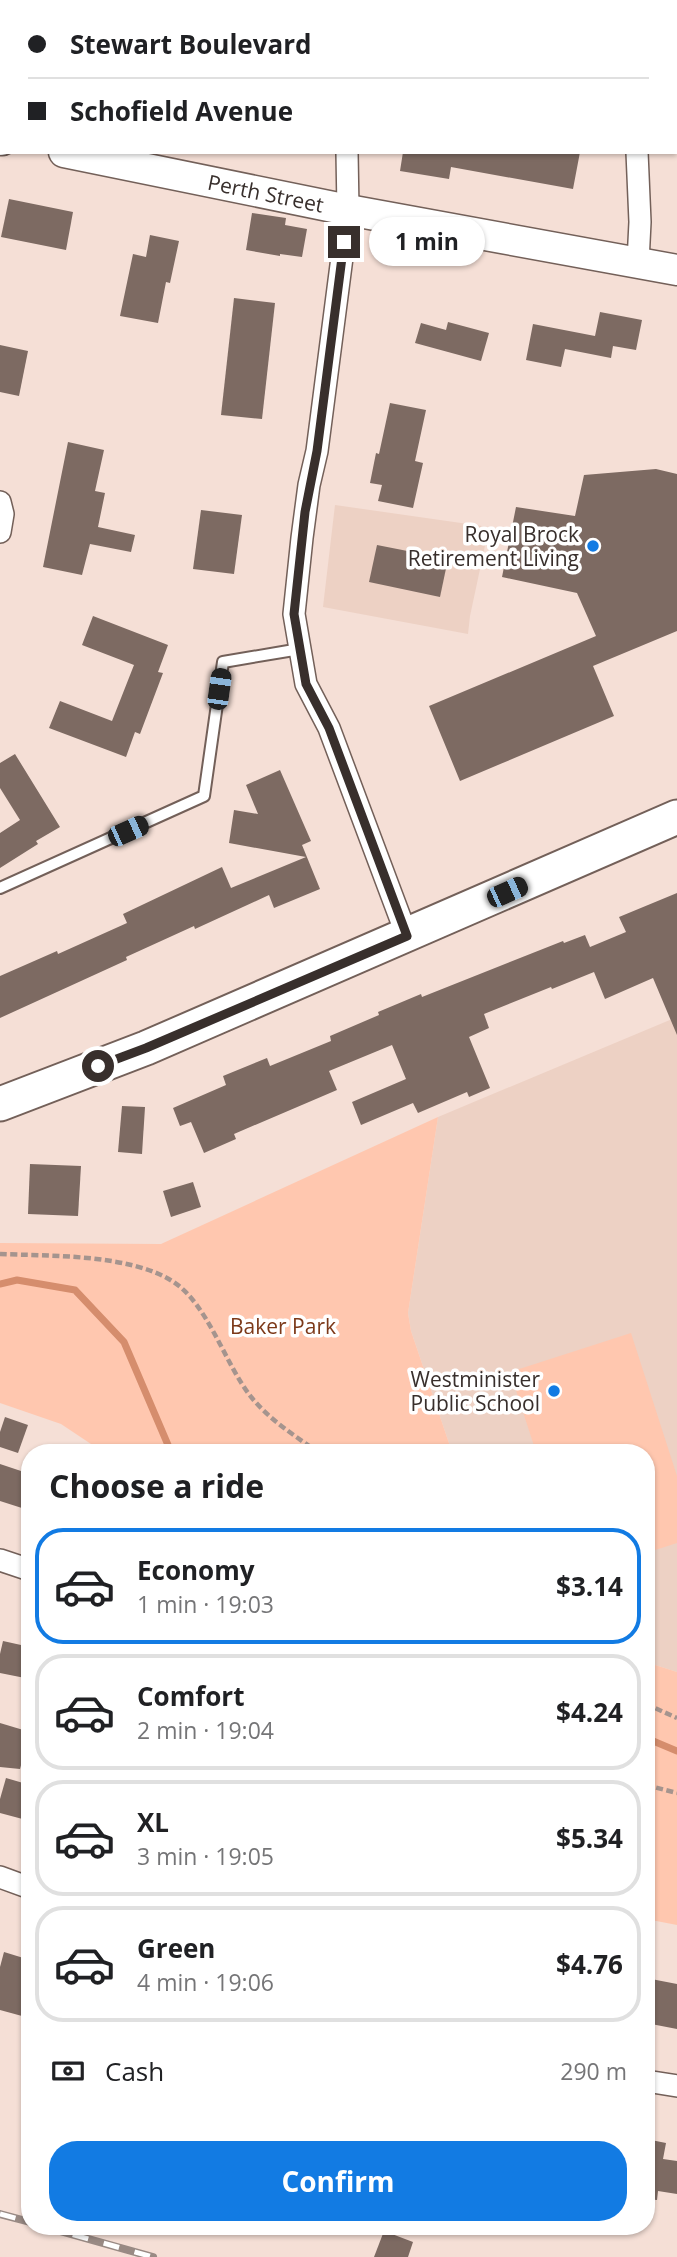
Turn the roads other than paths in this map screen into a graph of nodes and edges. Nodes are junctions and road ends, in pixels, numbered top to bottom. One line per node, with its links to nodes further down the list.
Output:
1 (82, 154): 4 (street, Perth Street)
2 (347, 154): 5 (street)
3 (637, 154): 6 (street)
4 (108, 157): 5 (street, Perth Street)
5 (348, 210): 6 (street, Perth Street); 10 (street)
6 (638, 262): 7 (street, Perth Street)
7 (677, 270)
8 (0, 502): 9 (street)
9 (0, 532)
10 (300, 649): 12 (lane); 13 (street)
11 (677, 817): 13 (main road)
12 (0, 888)
13 (407, 936): 14 (main road)
14 (0, 1104)
15 (0, 1560): 16 (street)
16 (21, 1567)
17 (0, 1877): 18 (street)
18 (21, 1885)
19 (655, 2082): 20 (street)
20 (677, 2086)

